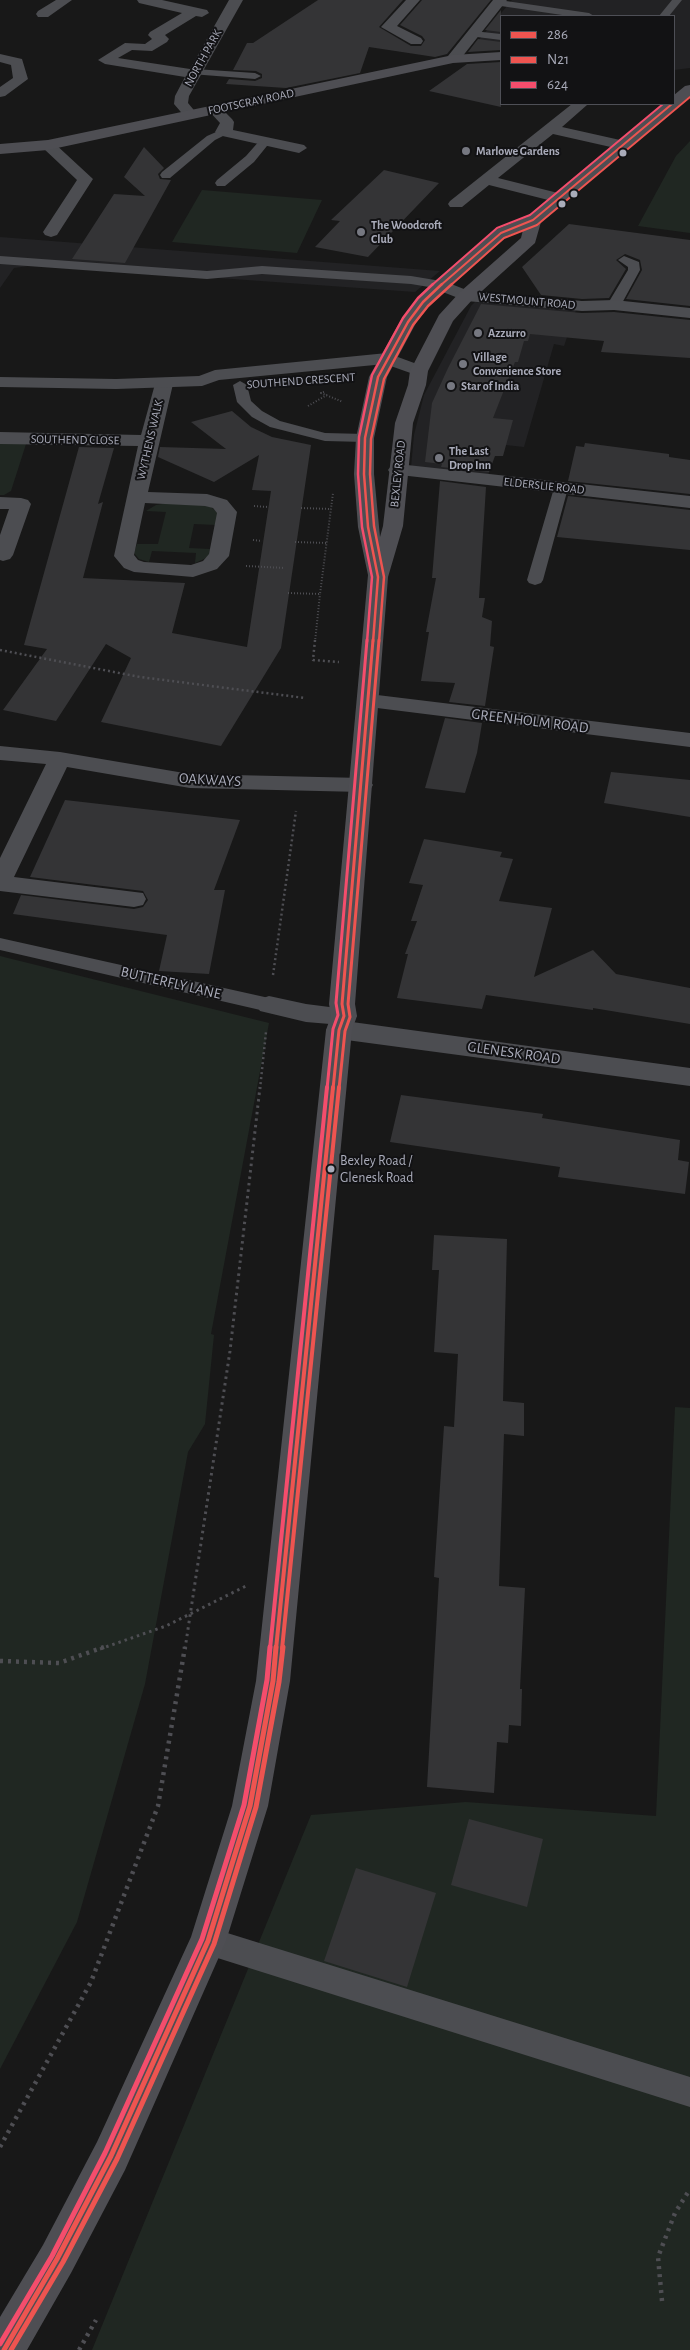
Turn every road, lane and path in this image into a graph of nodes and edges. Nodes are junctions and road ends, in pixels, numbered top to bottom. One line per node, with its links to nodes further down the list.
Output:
1 (65, 0): 9 (street)
2 (144, 0): 8 (street)
3 (236, 0): 14 (street, NORTH PARK)
4 (413, 0): 17 (street)
5 (677, 0): 13 (lane)
6 (499, 1): 7 (lane); 15 (street)
7 (521, 6): 10 (lane); 11 (lane)
8 (193, 12): 14 (street); 21 (street)
9 (43, 14)
10 (562, 14): 12 (lane)
11 (513, 15)
12 (576, 15)
13 (665, 15)
14 (226, 18): 22 (street, NORTH PARK)
15 (473, 34): 16 (lane); 20 (street)
16 (499, 35)
17 (416, 41)
18 (500, 56): 20 (main road, FOOTSCRAY ROAD)
19 (0, 58): 26 (street)
20 (453, 59): 30 (main road, FOOTSCRAY ROAD)
21 (151, 69): 22 (street); 24 (street)
22 (194, 73): 23 (lane); 31 (street, NORTH PARK)
23 (255, 76)
24 (135, 78)
25 (687, 82): 27 (main road, BEXLEY ROAD)
26 (0, 93)
27 (675, 94)
28 (580, 105): 32 (street)
29 (664, 105): 36 (main road, BEXLEY ROAD)
30 (215, 110): 31 (main road, FOOTSCRAY ROAD); 33 (street)
31 (191, 115): 35 (main road, FOOTSCRAY ROAD)
32 (550, 129): 36 (street); 40 (street)
33 (223, 132): 34 (street); 39 (lane)
34 (265, 141): 37 (street); 41 (lane)
35 (48, 145): 38 (main road, FOOTSCRAY ROAD); 45 (street)
36 (624, 146): 42 (main road, BEXLEY ROAD)
37 (299, 148)
38 (0, 149)
39 (166, 175)
40 (486, 180): 42 (street); 43 (street)
41 (221, 183)
42 (560, 198): 44 (main road, BEXLEY ROAD)
43 (456, 204)
44 (533, 220): 48 (main road, BEXLEY ROAD); 49 (main road, BEXLEY ROAD)
45 (51, 232)
46 (0, 260): 49 (lane)
47 (624, 260): 51 (lane)
48 (482, 281): 49 (street); 50 (main road, BEXLEY ROAD); 51 (street, WESTMOUNT ROAD)
49 (441, 285): 50 (street, WESTMOUNT ROAD); 53 (main road, BEXLEY ROAD)
50 (466, 296): 51 (street, WESTMOUNT ROAD); 54 (main road, BEXLEY ROAD)
51 (614, 305): 52 (street, WESTMOUNT ROAD)
52 (690, 313)
53 (387, 358): 54 (street, SOUTHEND CRESCENT); 55 (main road, BEXLEY ROAD); 56 (street, SOUTHEND CRESCENT)
54 (419, 371): 55 (street, SOUTHEND CRESCENT); 65 (main road, BEXLEY ROAD)
55 (378, 377): 59 (street, SOUTHEND CRESCENT); 63 (main road, BEXLEY ROAD)
56 (202, 381): 58 (street, SOUTHEND CRESCENT); 59 (street, SOUTHEND CRESCENT)
57 (0, 382): 58 (street, SOUTHEND CRESCENT)
58 (164, 384): 64 (street, WYTHENS WALK)
59 (240, 385): 61 (lane)
60 (328, 388): 61 (path)
61 (340, 437): 63 (lane); 71 (path)
62 (0, 438): 64 (street, SOUTHEND CLOSE)
63 (365, 438): 75 (main road, BEXLEY ROAD)
64 (149, 441): 67 (street, WYTHENS WALK)
65 (398, 470): 66 (street, ELDERSLIE ROAD); 75 (main road, BEXLEY ROAD)
66 (561, 488): 68 (street, ELDERSLIE ROAD); 76 (lane)
67 (137, 497): 67 (street, WYTHENS WALK)
68 (690, 502)
69 (0, 503): 74 (street)
70 (301, 508): 71 (path)
71 (331, 509): 73 (path)
72 (295, 542): 73 (path)
73 (327, 543): 78 (path)
74 (3, 555)
75 (378, 577): 82 (main road, BEXLEY ROAD)
76 (535, 580)
77 (288, 593): 78 (path)
78 (320, 594): 80 (path)
79 (0, 650): 81 (path)
80 (342, 662)
81 (305, 698)
82 (369, 701): 83 (street, GREENHOLM ROAD); 87 (main road, BEXLEY ROAD)
83 (690, 740)
84 (0, 753): 85 (street, OAKWAYS)
85 (60, 759): 86 (street, OAKWAYS); 88 (street)
86 (300, 784): 87 (street, OAKWAYS); 91 (path)
87 (362, 785): 92 (main road, BEXLEY ROAD)
88 (0, 882): 89 (street)
89 (134, 899)
90 (0, 944): 91 (lane, BUTTERFLY LANE)
91 (270, 994): 92 (street, BUTTERFLY LANE); 95 (path)
92 (341, 1023): 93 (street, GLENESK ROAD); 94 (main road, BEXLEY ROAD)
93 (690, 1077)
94 (284, 1567): 95 (path); 97 (main road, BEXLEY ROAD)
95 (191, 1614): 96 (path); 99 (path)
96 (0, 1661)
97 (208, 1941): 98 (lane); 103 (main road, BEXLEY ROAD)
98 (690, 2092)
99 (0, 2147)
100 (690, 2190): 101 (path)
101 (662, 2300)
102 (96, 2320): 104 (path)
103 (4, 2350)
104 (79, 2350)

